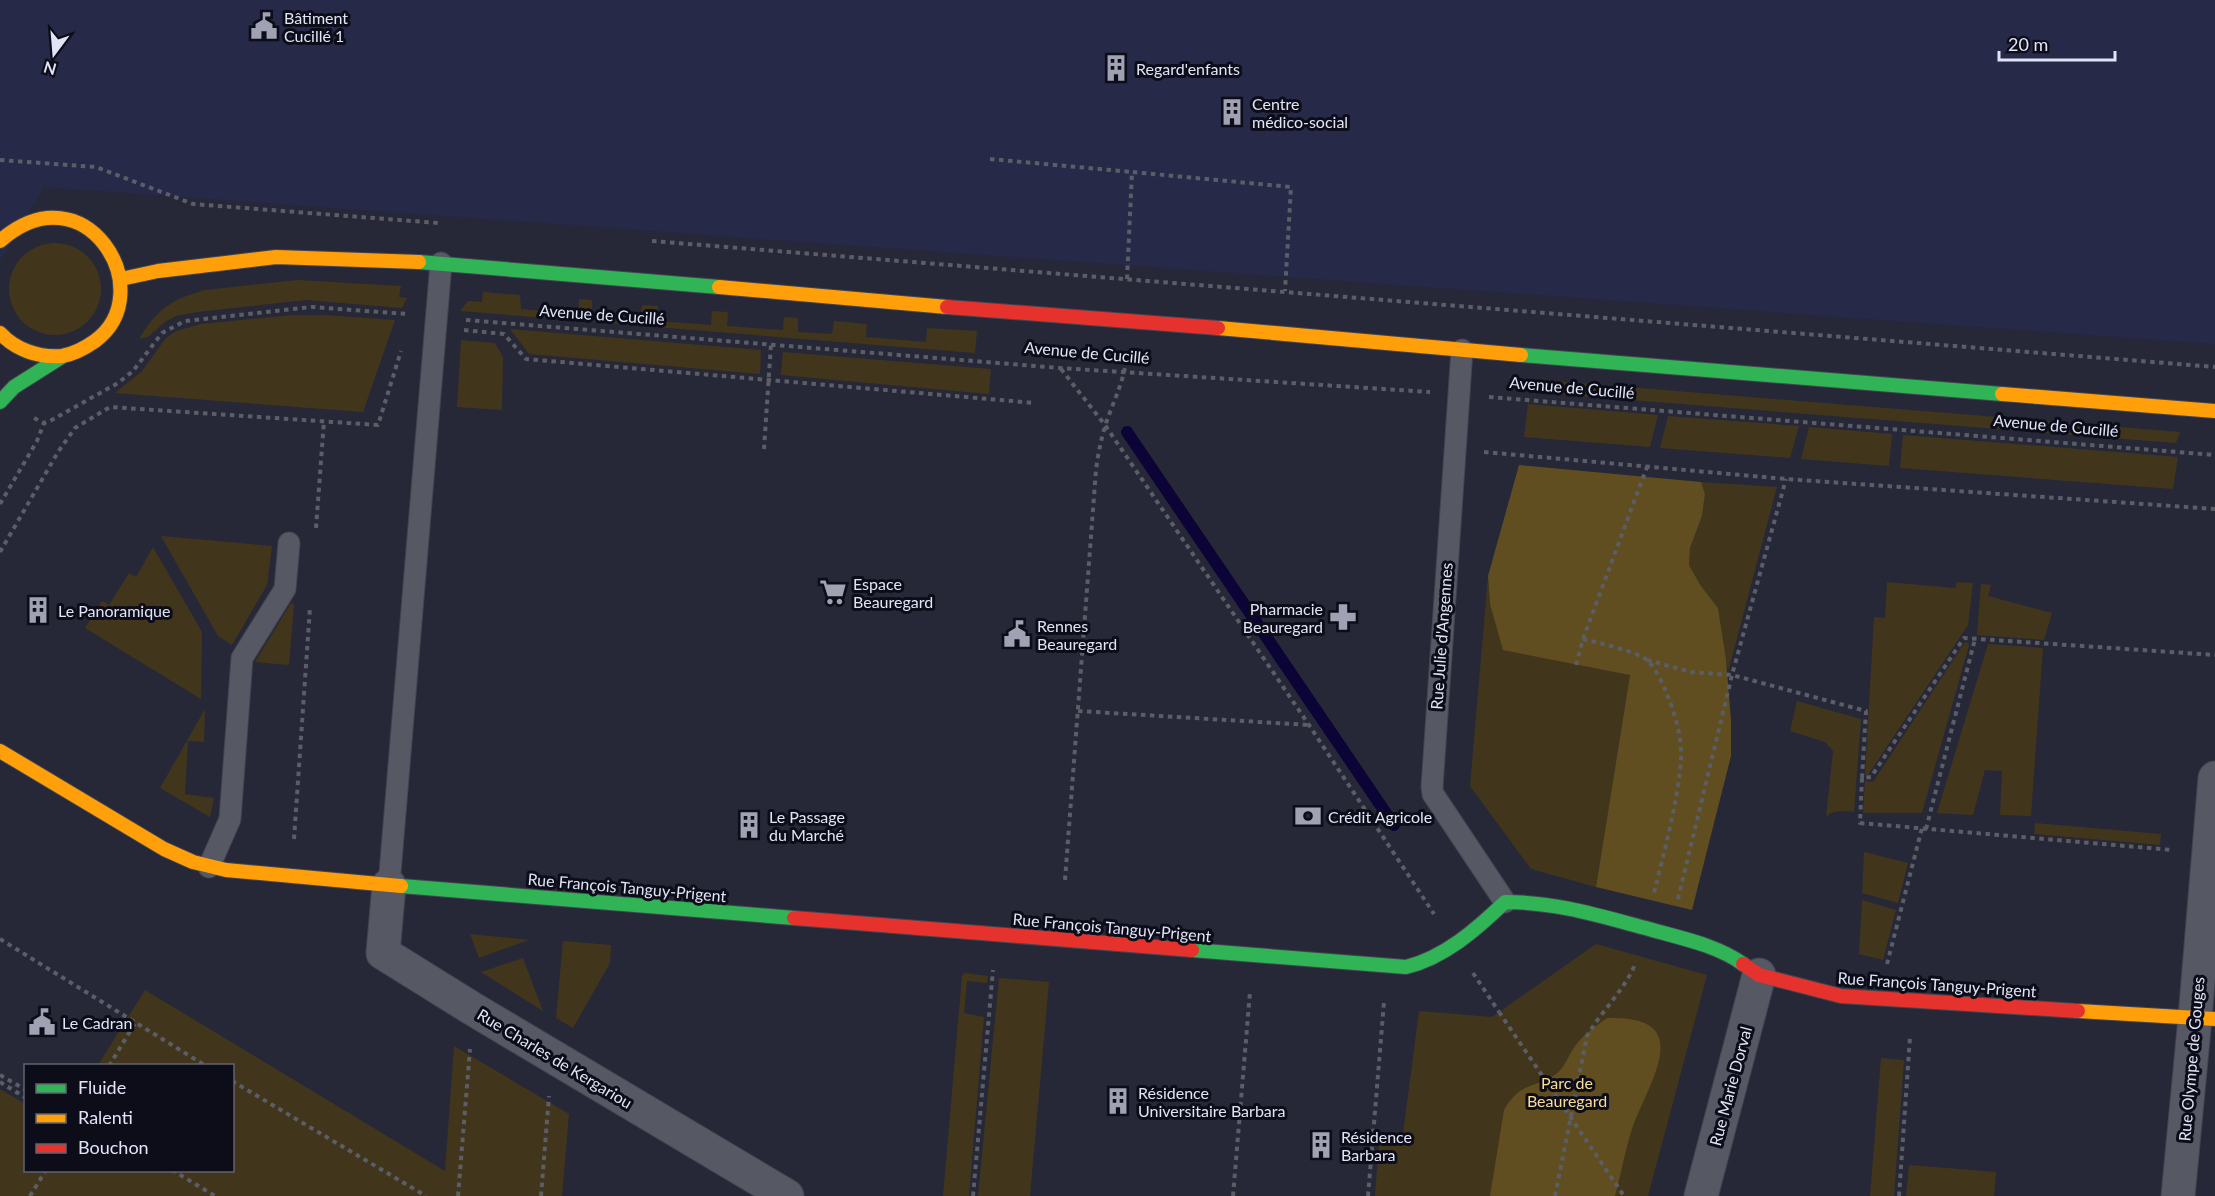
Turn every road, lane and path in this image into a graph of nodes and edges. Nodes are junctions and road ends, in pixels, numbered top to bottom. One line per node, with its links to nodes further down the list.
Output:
1 (990, 159): 3 (path)
2 (0, 160): 4 (path)
3 (1132, 172): 10 (path); 11 (path)
4 (442, 224)
5 (7, 228): 6 (street); 9 (street)
6 (0, 241)
7 (644, 241): 10 (path)
8 (441, 263): 9 (street, Avenue de Cucillé); 12 (street, Avenue de Cucillé); 13 (lane)
9 (121, 279): 17 (street)
10 (1127, 279): 11 (path); 12 (path)
11 (1285, 291): 18 (path)
12 (1131, 320): 16 (street, Avenue de Cucillé)
13 (436, 322): 15 (path, Avenue de Cucillé); 21 (path); 26 (path); 27 (path, Avenue de Cucillé); 56 (lane)
14 (0, 333): 17 (street)
15 (771, 344): 19 (path, Avenue de Cucillé); 21 (path)
16 (1462, 350): 22 (lane, Rue Julie d'Angennes); 25 (street, Avenue de Cucillé)
17 (63, 356): 23 (street)
18 (2215, 367)
19 (1060, 368): 20 (path, Avenue de Cucillé); 28 (path)
20 (1125, 373): 22 (path, Avenue de Cucillé); 28 (path)
21 (768, 381): 24 (path); 29 (path)
22 (1459, 394): 30 (lane, Rue Julie d'Angennes); 31 (path, Avenue de Cucillé)
23 (1, 400): 27 (path)
24 (1035, 403)
25 (2215, 411)
26 (324, 421): 36 (path); 38 (path)
27 (44, 423): 34 (path)
28 (1105, 425): 46 (path); 47 (path)
29 (764, 449)
30 (1455, 449): 32 (path); 57 (lane, Rue Julie d'Angennes)
31 (2215, 454)
32 (1647, 467): 33 (path); 40 (path)
33 (1786, 479): 35 (path); 45 (path)
34 (0, 504)
35 (2215, 509)
36 (316, 529)
37 (289, 543): 53 (lane)
38 (0, 552)
39 (311, 600): 54 (path)
40 (1583, 639): 43 (path); 44 (path)
41 (1975, 639): 42 (path); 49 (path); 51 (path)
42 (2215, 655)
43 (1647, 660): 45 (path); 58 (path)
44 (1576, 664)
45 (1732, 675): 49 (path); 60 (path)
46 (1078, 711): 47 (path); 55 (path)
47 (1310, 725): 62 (path)
48 (0, 751): 53 (street, Rue François Tanguy-Prigent)
49 (1862, 778): 51 (path)
50 (2215, 778): 52 (street, Rue Olympe de Gouges)
51 (1924, 829): 52 (path); 65 (path)
52 (2209, 853): 69 (street, Rue Olympe de Gouges)
53 (209, 867): 54 (street, Rue François Tanguy-Prigent)
54 (292, 876): 56 (street, Rue François Tanguy-Prigent)
55 (1065, 880)
56 (389, 885): 59 (street, Rue François Tanguy-Prigent); 68 (street, Rue Charles de Kergariou)
57 (1505, 902): 58 (street, Rue François Tanguy-Prigent); 62 (street, Rue François Tanguy-Prigent)
58 (1645, 929): 60 (street, Rue François Tanguy-Prigent); 90 (path)
59 (996, 934): 63 (street, Rue François Tanguy-Prigent); 87 (path)
60 (1670, 935): 66 (street, Rue François Tanguy-Prigent)
61 (0, 939): 70 (path)
62 (1453, 943): 64 (street, Rue François Tanguy-Prigent); 91 (path, bridge)
63 (1253, 955): 64 (street, Rue François Tanguy-Prigent); 88 (path)
64 (1387, 965): 89 (path)
65 (1886, 968)
66 (1759, 975): 67 (street, Rue François Tanguy-Prigent); 92 (street, Rue Marie Dorval)
67 (1911, 1001): 69 (street, Rue François Tanguy-Prigent); 93 (path)
68 (473, 1009): 71 (street, Rue Charles de Kergariou); 84 (path)
69 (2205, 1018): 94 (street, Rue Olympe de Gouges)
70 (135, 1023): 72 (path); 73 (path)
71 (553, 1057): 85 (path); 86 (street, Rue Charles de Kergariou)
72 (110, 1064)
73 (204, 1064)
74 (0, 1075): 77 (path)
75 (0, 1082): 78 (path)
76 (234, 1082): 83 (path)
77 (24, 1089)
78 (24, 1097)
79 (45, 1172): 81 (path)
80 (175, 1172): 82 (path)
81 (30, 1196)
82 (214, 1196)
83 (426, 1196)
84 (458, 1196)
85 (541, 1196)
86 (787, 1196)
87 (973, 1196)
88 (1233, 1196)
89 (1368, 1196)
90 (1555, 1196)
91 (1624, 1196)
92 (1701, 1196)
93 (1899, 1196)
94 (2178, 1196)

